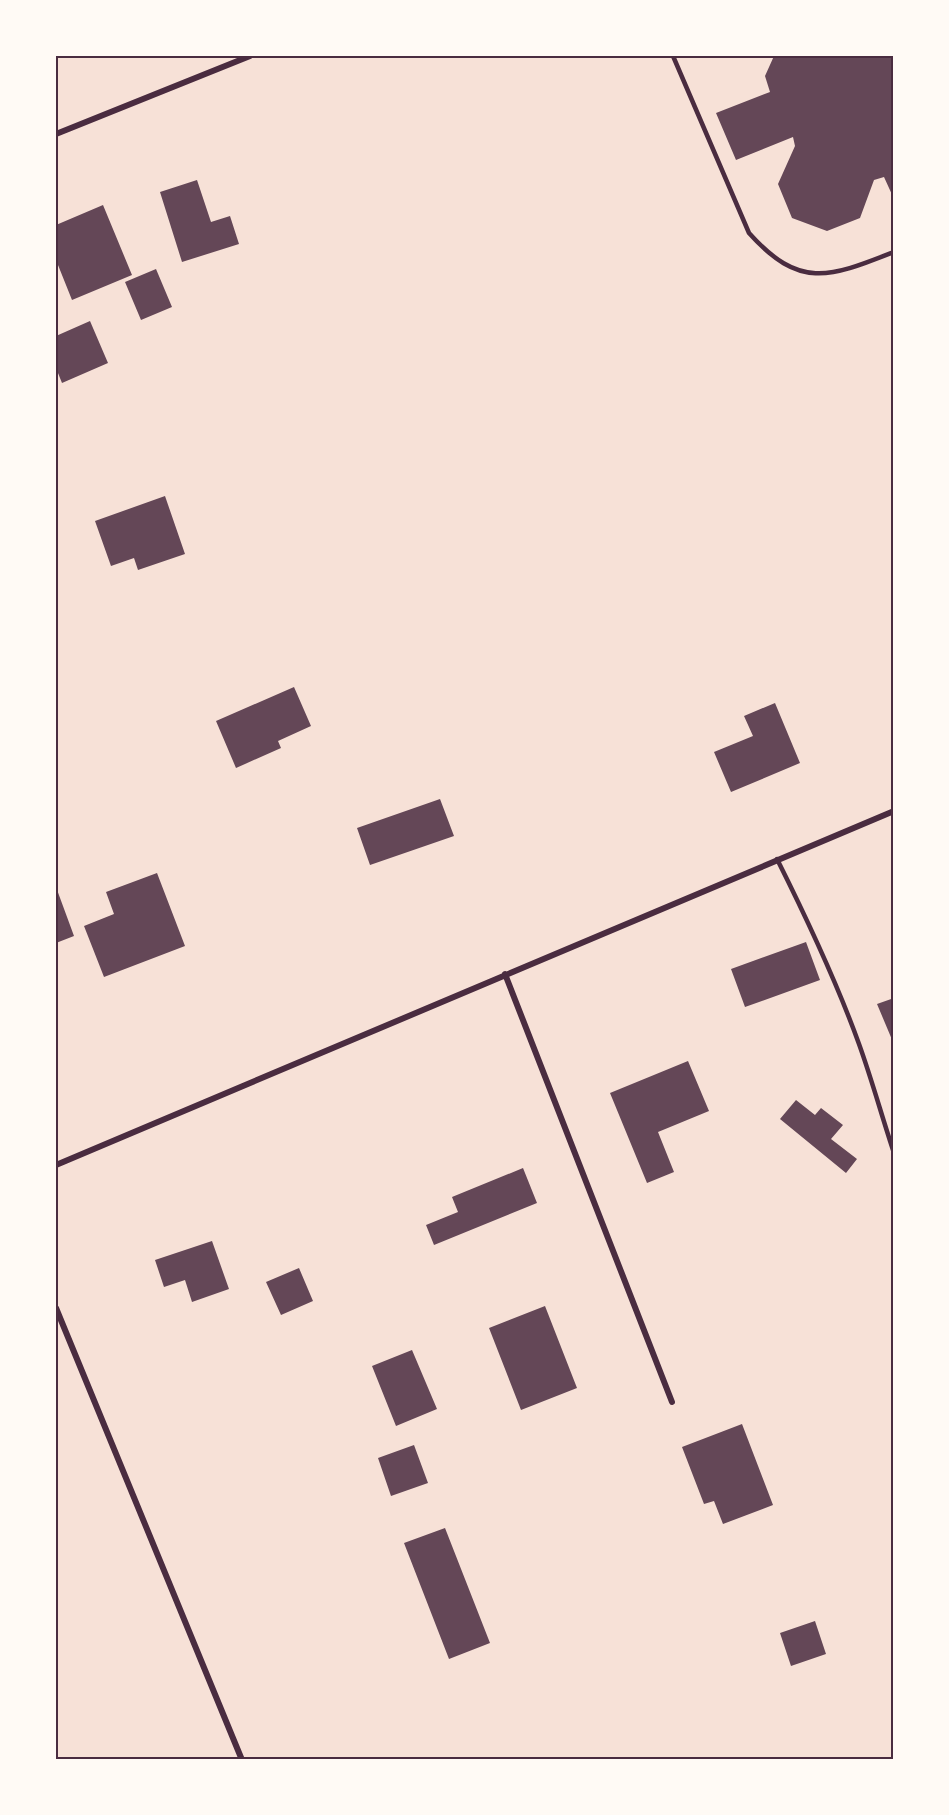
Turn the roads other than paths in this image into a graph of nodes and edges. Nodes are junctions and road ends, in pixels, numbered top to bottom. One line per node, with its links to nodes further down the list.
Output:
1 (250, 56): 3 (street)
2 (673, 56): 4 (lane)
3 (56, 134)
4 (894, 252)
5 (894, 810): 6 (street)
6 (777, 859): 7 (street); 8 (lane)
7 (505, 974): 9 (street); 11 (street)
8 (894, 1153)
9 (56, 1165)
10 (56, 1308): 12 (street)
11 (672, 1402)
12 (242, 1760)

